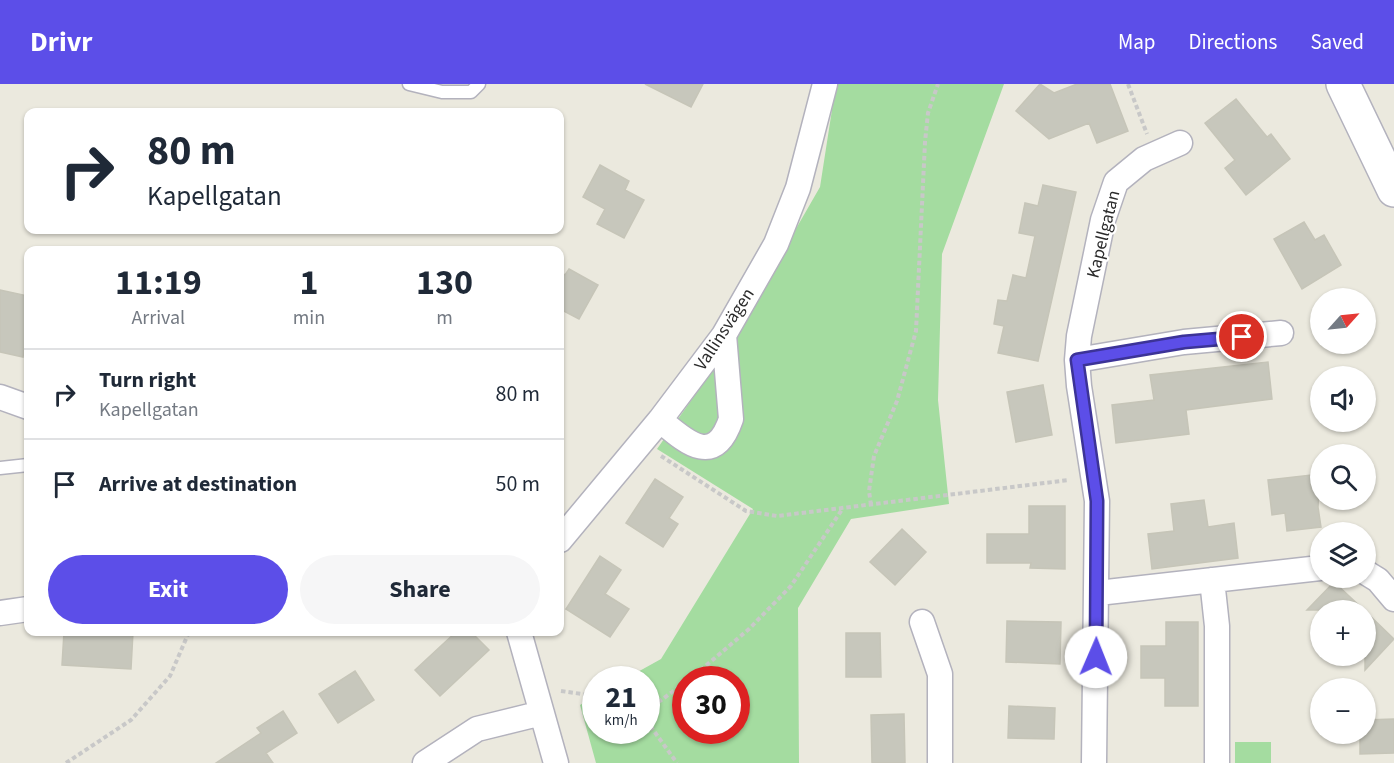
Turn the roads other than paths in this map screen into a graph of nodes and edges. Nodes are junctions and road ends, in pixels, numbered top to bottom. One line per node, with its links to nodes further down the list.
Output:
1 (409, 84): 2 (lane)
2 (479, 84)
3 (825, 84): 10 (street, Vallinsvägen)
4 (1343, 84): 8 (street)
5 (1358, 84): 7 (street)
6 (1180, 143): 11 (street, Kapellgatan)
7 (1394, 161)
8 (1394, 190)
9 (1281, 333): 11 (street)
10 (724, 335): 14 (street, Vallinsvägen); 14 (street)
11 (1077, 360): 21 (street, Kapellgatan)
12 (0, 397): 13 (street)
13 (24, 406)
14 (660, 420): 17 (street, Vallinsvägen)
15 (24, 465): 16 (lane)
16 (0, 468)
17 (564, 535)
18 (1310, 569): 20 (street)
19 (1376, 579): 22 (street)
20 (1212, 580): 21 (street); 32 (street)
21 (1098, 593): 31 (street, Kapellgatan)
22 (1394, 598)
23 (24, 610): 24 (street)
24 (0, 613)
25 (922, 622): 30 (street)
26 (520, 636): 27 (street)
27 (542, 713): 28 (street); 29 (street)
28 (425, 763)
29 (556, 763)
30 (940, 763)
31 (1094, 763)
32 (1217, 763)

